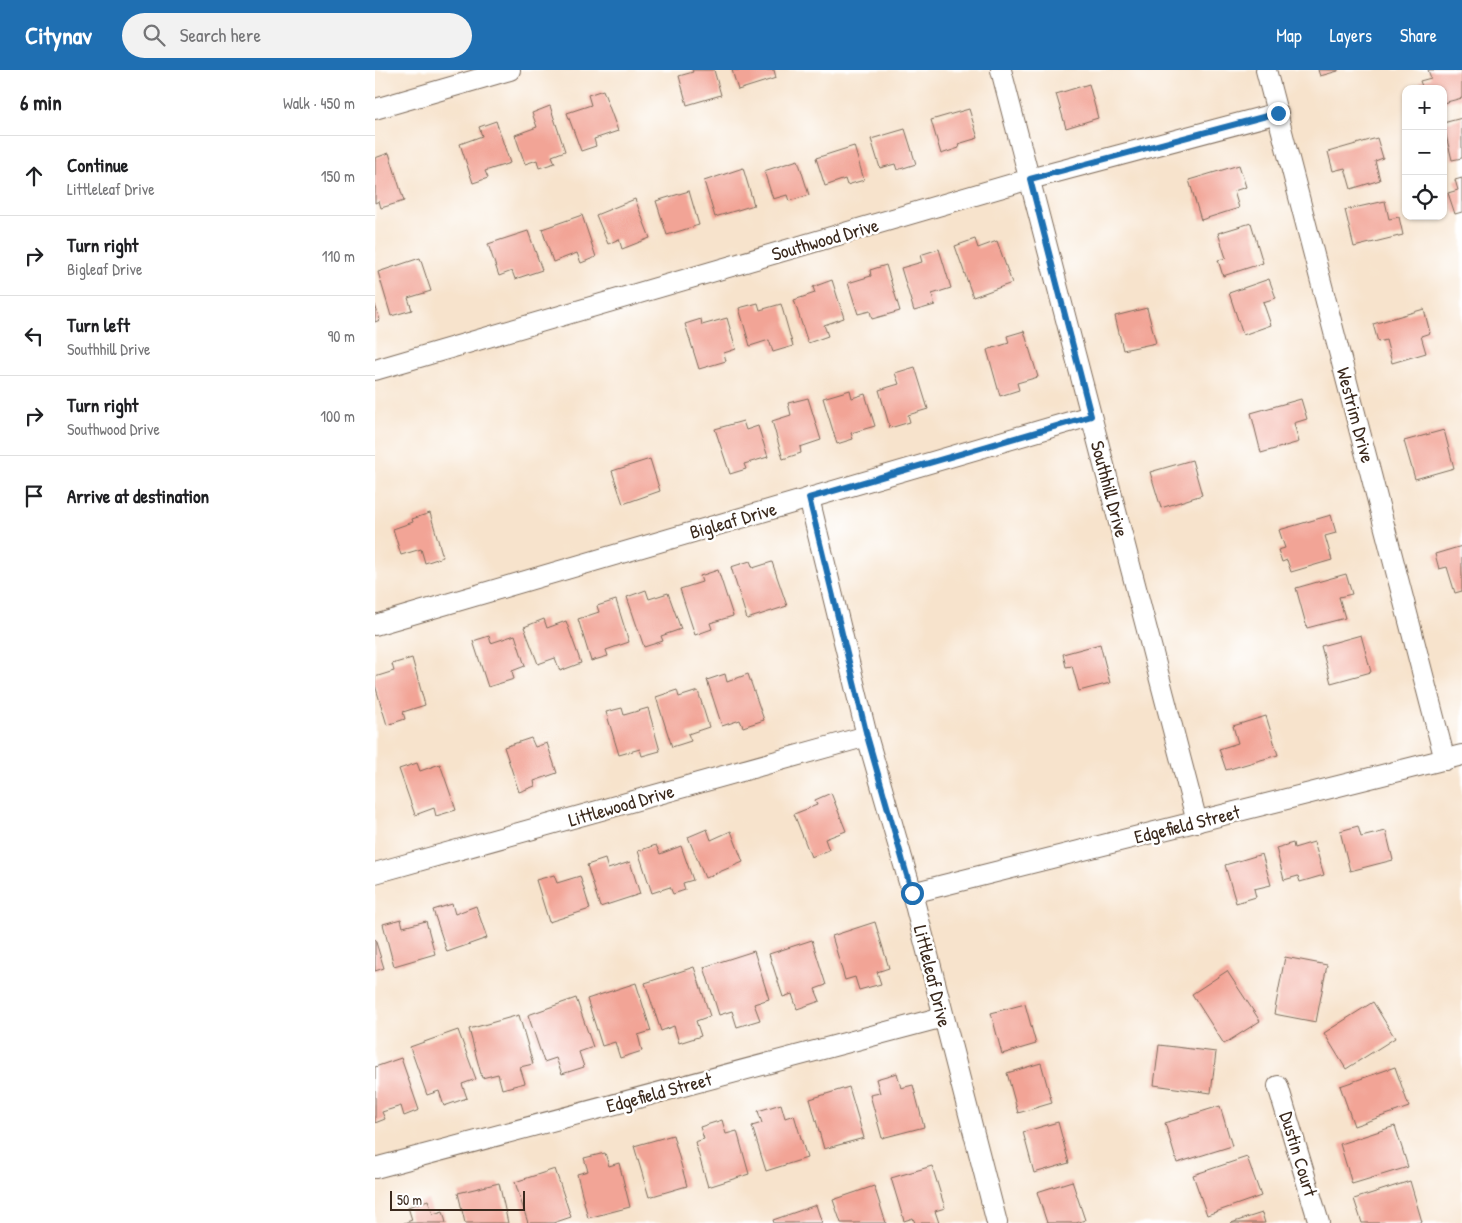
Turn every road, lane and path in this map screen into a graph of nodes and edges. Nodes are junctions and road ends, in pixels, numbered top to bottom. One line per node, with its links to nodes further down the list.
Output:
1 (510, 70): 4 (street)
2 (1001, 70): 6 (street, Southhill Drive)
3 (1266, 70): 5 (street, Westrim Drive)
4 (375, 109)
5 (1278, 113): 6 (street, Southwood Drive); 12 (street, Westrim Drive)
6 (1030, 179): 7 (street, Southwood Drive); 8 (street, Southhill Drive)
7 (375, 370)
8 (1091, 416): 9 (street, Bigleaf Drive); 13 (street, Southhill Drive)
9 (809, 498): 10 (street, Bigleaf Drive); 11 (street, Littleleaf Drive)
10 (375, 625)
11 (867, 736): 14 (street, Littlewood Drive); 15 (street, Littleleaf Drive)
12 (1453, 758): 13 (street, Edgefield Street)
13 (1197, 822): 15 (street, Edgefield Street)
14 (375, 874)
15 (912, 893): 16 (street, Littleleaf Drive)
16 (943, 1017): 18 (street, Edgefield Street); 19 (street, Littleleaf Drive)
17 (1278, 1086): 20 (street, Dustin Court)
18 (375, 1168)
19 (997, 1223)
20 (1319, 1223)

